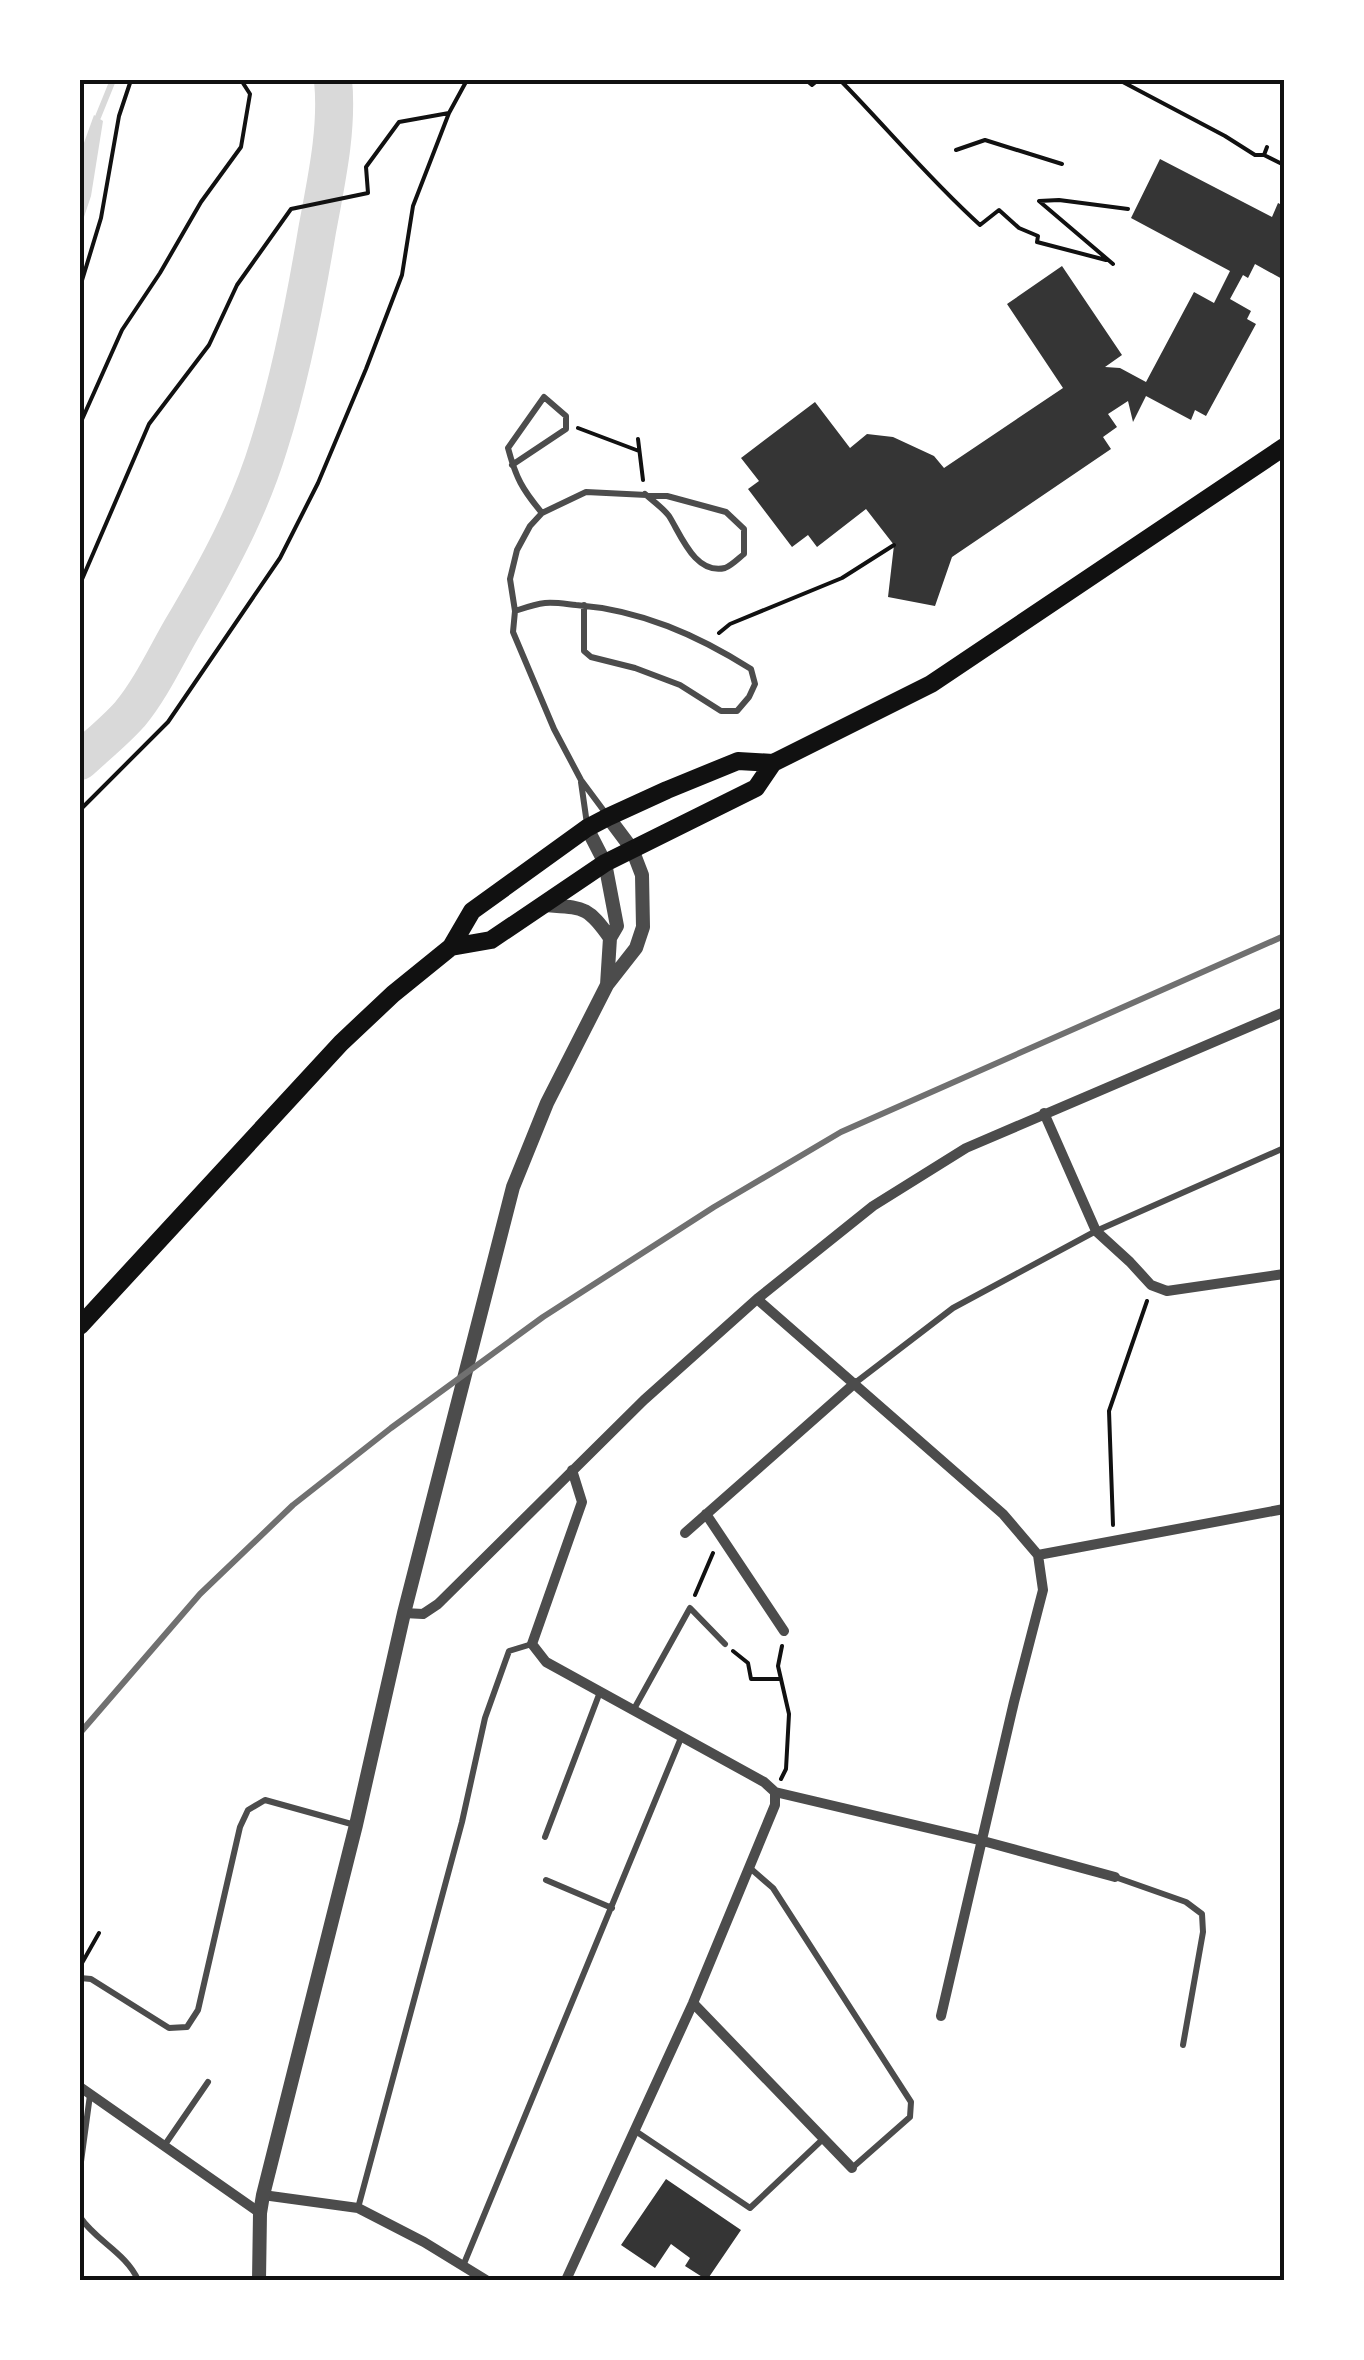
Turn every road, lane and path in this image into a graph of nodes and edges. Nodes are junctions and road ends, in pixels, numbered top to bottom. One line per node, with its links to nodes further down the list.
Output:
1 (131, 80): 17 (path)
2 (242, 80): 18 (path)
3 (467, 80): 8 (path)
4 (806, 80): 5 (path)
5 (818, 80)
6 (840, 80): 15 (path)
7 (1119, 80): 11 (path)
8 (450, 113): 27 (path); 33 (path)
9 (1266, 147): 11 (path)
10 (956, 150): 12 (path)
11 (1264, 154): 13 (path)
12 (1062, 164)
13 (1284, 165)
14 (1128, 209): 16 (path)
15 (1106, 260)
16 (1113, 264)
17 (80, 287)
18 (80, 424)
19 (577, 427): 22 (path)
20 (638, 439): 22 (path)
21 (1284, 448): 31 (main road)
22 (640, 450): 24 (path)
23 (512, 465): 23 (lane); 25 (lane)
24 (645, 494): 24 (lane); 25 (lane)
25 (542, 513): 29 (lane)
26 (894, 546): 30 (path)
27 (80, 584)
28 (584, 606): 29 (lane); 30 (lane); 30 (lane)
29 (514, 610): 32 (lane)
30 (708, 643)
31 (773, 764): 34 (main road); 36 (main road)
32 (581, 780): 34 (lane); 35 (lane)
33 (80, 810)
34 (608, 817): 35 (main road); 36 (street)
35 (588, 828): 37 (street); 40 (main road)
36 (632, 849): 37 (main road); 41 (street)
37 (604, 863): 38 (main road); 39 (street)
38 (544, 904): 39 (street); 40 (main road)
39 (610, 938): 41 (street)
40 (450, 946): 49 (main road)
41 (607, 986): 59 (street)
42 (1284, 1012): 43 (street)
43 (1044, 1113): 45 (street); 48 (street)
44 (1284, 1148): 45 (lane)
45 (1096, 1230): 47 (street); 50 (lane)
46 (1284, 1274): 47 (street)
47 (1150, 1285): 55 (path)
48 (756, 1299): 50 (street); 51 (street)
49 (80, 1326)
50 (854, 1383): 53 (street); 57 (street)
51 (572, 1470): 59 (street); 61 (street)
52 (1284, 1509): 55 (street)
53 (706, 1514): 54 (street); 60 (street)
54 (686, 1534)
55 (1114, 1540): 57 (street)
56 (714, 1550): 58 (path)
57 (1038, 1555): 70 (street)
58 (690, 1608): 62 (lane); 65 (lane)
59 (404, 1613): 68 (street)
60 (784, 1631): 63 (path)
61 (532, 1644): 64 (street); 89 (lane)
62 (725, 1644): 63 (path)
63 (781, 1679): 67 (path)
64 (600, 1692): 65 (street); 69 (lane)
65 (634, 1710): 66 (street)
66 (682, 1737): 67 (street); 74 (lane)
67 (774, 1792): 70 (street); 71 (street)
68 (356, 1825): 77 (lane); 88 (street)
69 (545, 1837)
70 (982, 1841): 72 (street); 79 (street)
71 (750, 1868): 78 (street); 86 (lane)
72 (1115, 1877): 80 (lane)
73 (546, 1880): 74 (lane)
74 (612, 1908): 92 (lane)
75 (99, 1933): 76 (path)
76 (80, 1967)
77 (80, 1978)
78 (693, 2003): 83 (street); 84 (street)
79 (941, 2016)
80 (1183, 2045)
81 (208, 2082): 85 (lane)
82 (85, 2090): 85 (street); 87 (lane)
83 (634, 2130): 84 (lane); 96 (street)
84 (824, 2138): 86 (street)
85 (164, 2146): 90 (street)
86 (852, 2168)
87 (80, 2169)
88 (263, 2195): 89 (street); 90 (street)
89 (358, 2208): 92 (street)
90 (260, 2212): 94 (street)
91 (80, 2217): 93 (lane)
92 (463, 2266): 95 (street)
93 (138, 2280)
94 (259, 2280)
95 (486, 2280)
96 (566, 2280)

